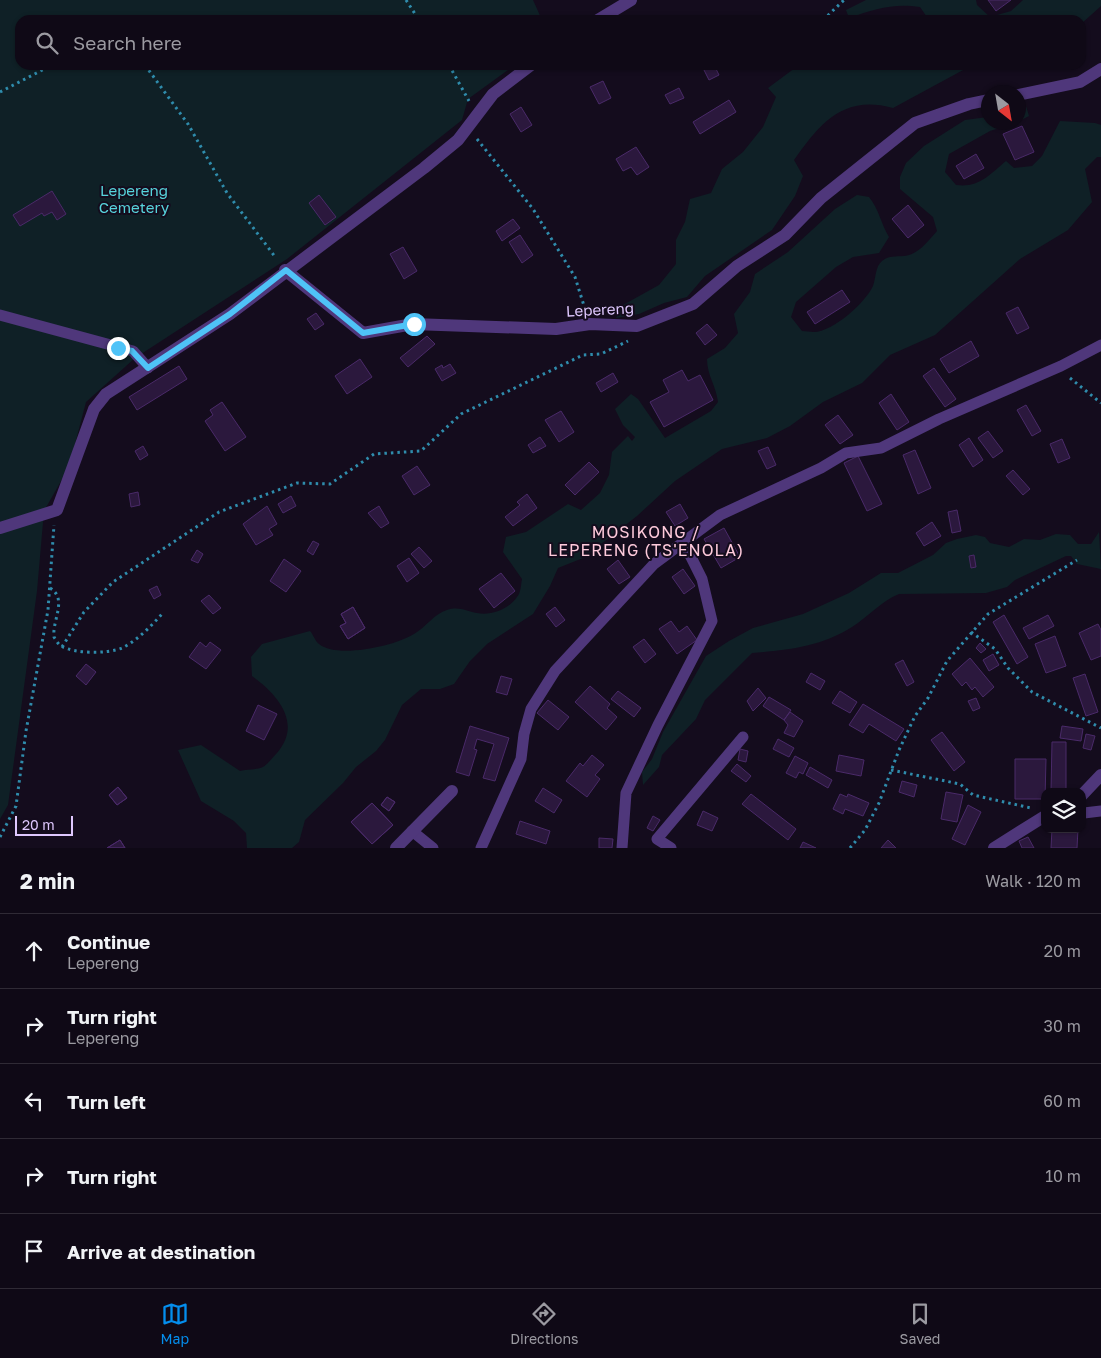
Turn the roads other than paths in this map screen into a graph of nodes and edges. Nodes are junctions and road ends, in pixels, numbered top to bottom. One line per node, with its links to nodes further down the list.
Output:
1 (631, 0): 2 (street)
2 (606, 15)
3 (1101, 69): 5 (street)
4 (524, 70): 7 (street)
5 (1026, 93)
6 (981, 101): 7 (street, Lepereng)
7 (286, 270): 10 (street)
8 (0, 315): 10 (lane)
9 (1101, 346): 12 (lane)
10 (148, 368): 11 (street)
11 (0, 528)
12 (683, 541): 23 (lane); 24 (lane)
13 (743, 737): 25 (lane)
14 (1101, 775): 16 (street)
15 (452, 791): 20 (street)
16 (1086, 791)
17 (1101, 811): 19 (lane)
18 (1041, 813): 26 (street)
19 (1086, 813)
20 (412, 831): 21 (street); 22 (lane)
21 (396, 848)
22 (433, 848)
23 (481, 848)
24 (622, 848)
25 (671, 848)
26 (994, 848)

